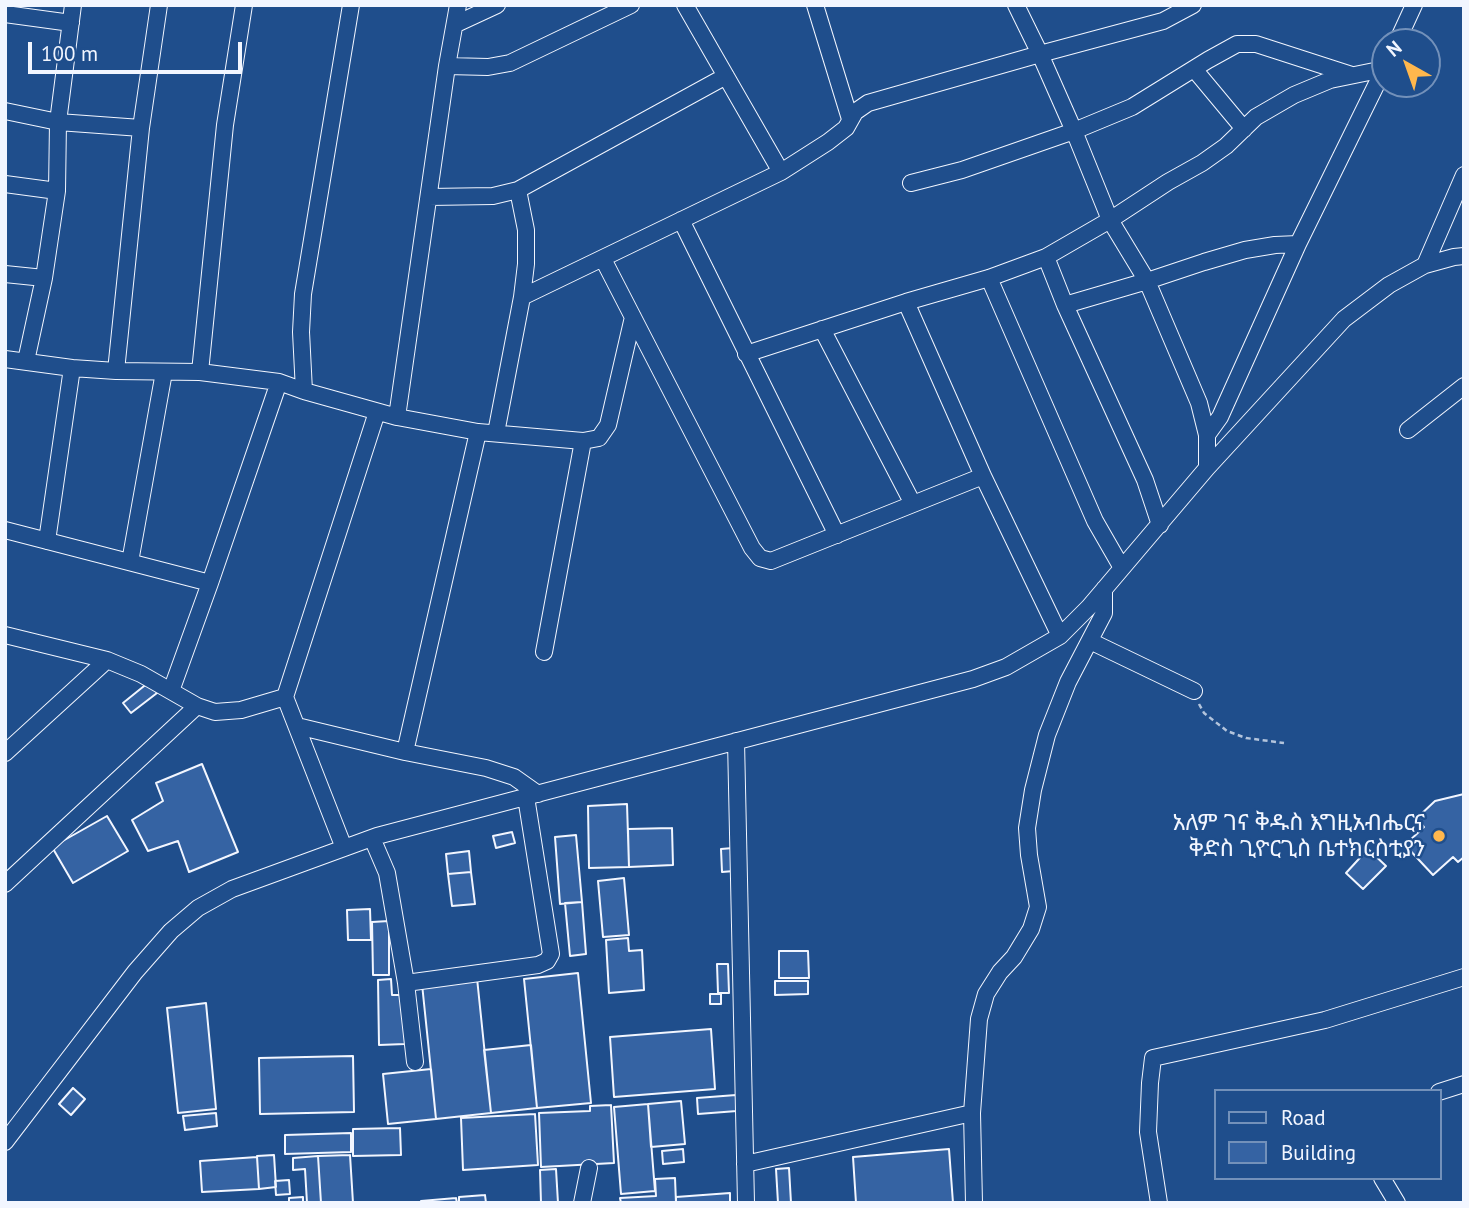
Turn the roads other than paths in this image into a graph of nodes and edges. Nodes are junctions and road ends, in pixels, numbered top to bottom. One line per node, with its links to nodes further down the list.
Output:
1 (73, 5): 14 (street)
2 (159, 5): 27 (street)
3 (244, 5): 59 (street)
4 (351, 5): 62 (street)
5 (458, 5): 15 (street)
6 (497, 5): 15 (street)
7 (631, 5): 18 (street)
8 (685, 5): 21 (street)
9 (815, 5): 25 (street)
10 (1016, 5): 17 (street)
11 (1193, 5): 17 (street)
12 (1414, 5): 16 (street)
13 (5, 14): 14 (street)
14 (71, 23): 26 (street)
15 (456, 24): 18 (street)
16 (1403, 28)
17 (1040, 54): 25 (street); 29 (street)
18 (447, 66): 36 (street)
19 (1194, 69): 22 (street); 28 (street); 29 (street)
20 (1371, 71): 22 (street)
21 (726, 76): 30 (street); 34 (street)
22 (1354, 76): 28 (street)
23 (1371, 95): 39 (street)
24 (5, 111): 26 (street)
25 (850, 120): 30 (street)
26 (58, 122): 27 (street); 35 (street)
27 (141, 128): 57 (street)
28 (1244, 129): 38 (street)
29 (1074, 131): 32 (street); 38 (street)
30 (781, 172): 37 (street)
31 (1464, 175): 43 (street)
32 (911, 183)
33 (5, 184): 35 (street)
34 (518, 190): 36 (street); 48 (street)
35 (57, 191): 45 (street)
36 (429, 197): 64 (street)
37 (681, 220): 42 (street); 53 (street)
38 (1110, 220): 41 (street); 47 (street)
39 (1298, 244): 47 (street); 68 (street)
40 (1464, 256): 43 (street)
41 (1046, 257): 46 (street); 50 (street)
42 (603, 259): 48 (street); 51 (street)
43 (1425, 265): 70 (street)
44 (5, 274): 45 (street)
45 (44, 278): 55 (street)
46 (989, 278): 49 (street); 78 (street)
47 (1147, 281): 50 (street); 68 (street)
48 (522, 297): 67 (street)
49 (906, 302): 52 (street); 71 (street)
50 (1065, 305): 73 (street)
51 (633, 317): 69 (street); 75 (street)
52 (822, 329): 53 (street); 72 (street)
53 (746, 354): 75 (street)
54 (5, 359): 55 (street)
55 (26, 361): 56 (street)
56 (72, 368): 57 (street); 76 (street)
57 (116, 371): 58 (street)
58 (164, 372): 59 (street); 77 (street)
59 (200, 372): 60 (street)
60 (278, 382): 62 (street); 79 (street)
61 (1464, 386): 65 (street)
62 (304, 391): 63 (street)
63 (377, 412): 64 (street); 88 (street)
64 (397, 416): 66 (street)
65 (1408, 430)
66 (478, 432): 67 (street); 92 (street)
67 (496, 433): 69 (street)
68 (1207, 435): 70 (street)
69 (583, 441): 84 (street)
70 (1207, 468): 73 (street)
71 (984, 476): 72 (street); 82 (street)
72 (913, 504): 75 (street)
73 (1160, 525): 78 (street)
74 (5, 530): 76 (street)
75 (837, 535)
76 (47, 541): 77 (street)
77 (130, 562): 79 (street)
78 (1122, 568): 80 (street)
79 (210, 583): 86 (street)
80 (1104, 589): 82 (street); 83 (street)
81 (5, 635): 85 (street)
82 (1060, 636): 91 (street)
83 (1090, 640): 87 (street); 103 (street)
84 (544, 652)
85 (107, 660): 86 (street); 93 (street)
86 (171, 691): 89 (street)
87 (1194, 691)
88 (285, 697): 89 (street); 90 (street)
89 (197, 706): 97 (street)
90 (297, 726): 92 (street); 96 (street)
91 (736, 741): 94 (street); 107 (street)
92 (405, 752): 94 (street)
93 (5, 753)
94 (532, 795): 95 (street); 99 (street)
95 (372, 838): 96 (street); 99 (street)
96 (344, 848): 105 (street)
97 (5, 884)
98 (1464, 977): 113 (street)
99 (406, 983): 100 (street)
100 (415, 1062)
101 (1464, 1084): 102 (street)
102 (1441, 1091)
103 (972, 1113): 107 (street); 112 (street)
104 (5, 1115): 105 (street)
105 (23, 1118): 106 (street)
106 (5, 1142)
107 (745, 1164): 111 (street)
108 (589, 1168): 110 (street)
109 (1383, 1180): 114 (street)
110 (582, 1203)
111 (746, 1203)
112 (974, 1203)
113 (1158, 1203)
114 (1397, 1203)

